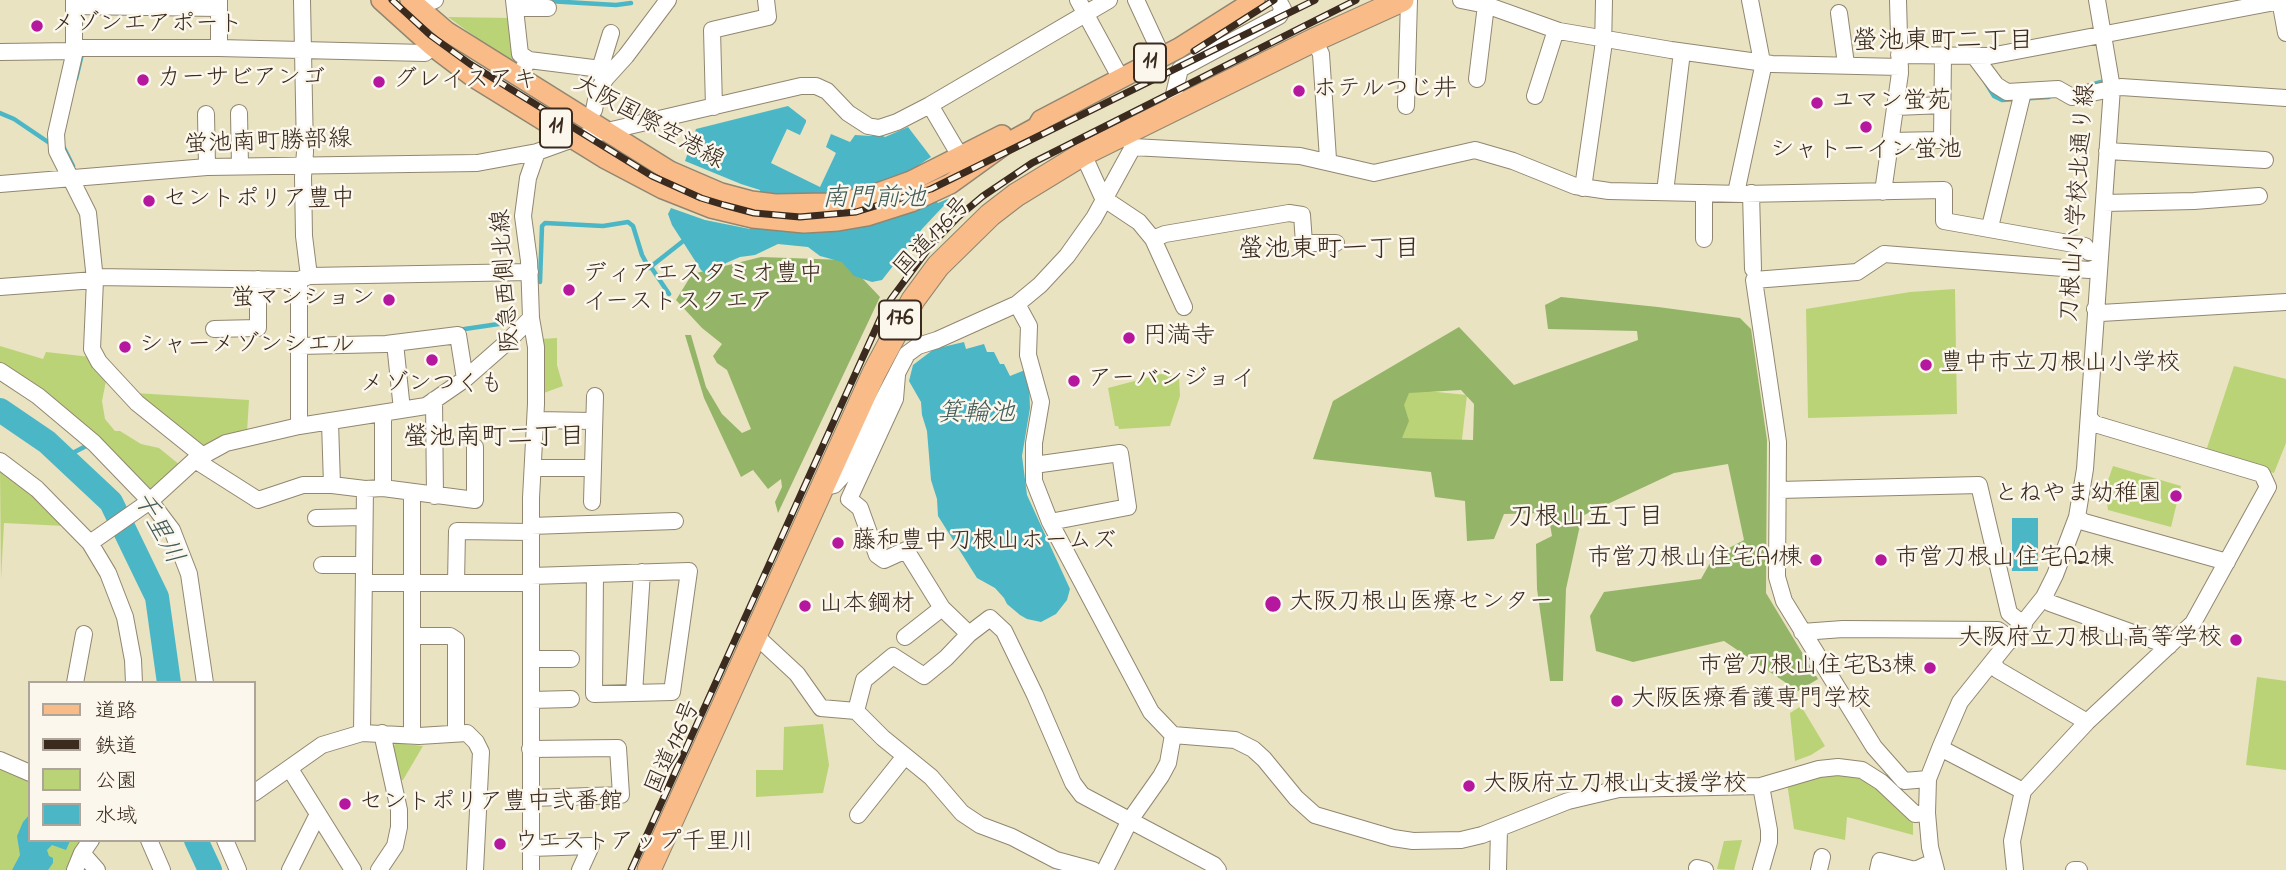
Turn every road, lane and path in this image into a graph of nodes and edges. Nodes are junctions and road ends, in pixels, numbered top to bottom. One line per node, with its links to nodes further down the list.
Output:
1 (302, 0): 36 (street)
2 (381, 0): 33 (main road, 大阪国際空港線 / 11)
3 (668, 0): 47 (street)
4 (766, 0): 59 (street)
5 (1078, 0): 26 (street)
6 (1109, 0): 26 (street)
7 (1136, 0): 40 (street)
8 (1255, 0): 40 (main road, 大阪国際空港線 / 11)
9 (1278, 0): 60 (street)
10 (1402, 0): 32 (highway, 国道176号 / 176)
11 (1409, 0): 58 (street)
12 (1461, 0): 23 (street)
13 (1604, 0): 31 (street)
14 (1750, 0): 45 (street)
15 (1898, 0): 44 (street)
16 (2097, 0): 30 (street, 刀根山小学校北通り線)
17 (2280, 0): 18 (street); 29 (street); 30 (street)
18 (2285, 0)
19 (420, 2): 39 (main road, 大阪国際空港線 / 11)
20 (74, 3): 21 (street); 35 (street)
21 (219, 4): 34 (street)
22 (515, 4): 24 (street); 43 (street)
23 (1486, 5): 27 (street); 51 (street)
24 (548, 8)
25 (1839, 13): 46 (street)
26 (1086, 15): 50 (street); 56 (street)
27 (1556, 30): 31 (street); 53 (street)
28 (611, 33): 47 (street)
29 (2286, 33)
30 (2103, 34): 41 (street); 52 (street, 刀根山小学校北通り線)
31 (1603, 39): 38 (street); 82 (street)
32 (1314, 40): 60 (highway, 国道176号 / 176); 74 (street)
33 (432, 47): 36 (street); 48 (main road, 大阪国際空港線 / 11)
34 (219, 48): 35 (street); 36 (street)
35 (74, 50): 37 (street); 79 (street)
36 (303, 50): 76 (street)
37 (0, 52)
38 (1682, 52): 45 (street); 83 (street)
39 (483, 56): 48 (street); 49 (main road, 大阪国際空港線 / 11)
40 (1162, 56): 50 (main road, 大阪国際空港線 / 11)
41 (1975, 57): 42 (street); 54 (street)
42 (1943, 60): 44 (street); 57 (street)
43 (529, 61): 47 (street); 49 (street)
44 (1899, 61): 46 (street); 61 (street)
45 (1763, 63): 46 (street); 86 (street)
46 (1846, 64)
47 (603, 75): 62 (street)
48 (473, 76): 67 (main road, 大阪国際空港線 / 11)
49 (520, 79): 66 (main road, 大阪国際空港線 / 11)
50 (1121, 79): 65 (main road, 大阪国際空港線 / 11)
51 (1476, 79)
52 (2112, 88): 54 (street); 55 (street); 70 (street, 刀根山小学校北通り線)
53 (1535, 96)
54 (2023, 97): 91 (street)
55 (2286, 98)
56 (930, 105): 59 (street); 73 (street)
57 (1943, 105): 61 (street); 69 (street)
58 (1406, 106)
59 (714, 107): 66 (street)
60 (1177, 107): 68 (highway, 国道176号 / 176)
61 (1896, 107): 69 (street)
62 (594, 110)
63 (239, 113): 77 (street)
64 (206, 114): 78 (street)
65 (1041, 120): 73 (main road, 大阪国際空港線 / 11); 80 (main road, 大阪国際空港線 / 11)
66 (604, 131): 67 (street); 90 (main road, 大阪国際空港線 / 11)
67 (573, 139): 71 (street); 90 (main road, 大阪国際空港線 / 11)
68 (1129, 140): 72 (highway, 国道176号 / 176); 82 (street); 88 (street)
69 (1891, 141): 84 (street)
70 (2107, 151): 75 (street); 89 (street, 刀根山小学校北通り線)
71 (537, 152): 76 (street, 蛍池南町勝部線); 97 (street, 阪急西側北線)
72 (1083, 154): 88 (street); 130 (highway, 国道176号 / 176)
73 (960, 156): 80 (main road, 大阪国際空港線 / 11)
74 (1328, 159)
75 (2265, 160)
76 (304, 164): 77 (street, 蛍池南町勝部線); 98 (street)
77 (240, 166): 78 (street, 蛍池南町勝部線)
78 (207, 167): 79 (street, 蛍池南町勝部線)
79 (70, 178): 81 (street, 蛍池南町勝部線); 99 (street)
80 (928, 183): 90 (main road, 大阪国際空港線 / 11)
81 (0, 184)
82 (1583, 188): 83 (street)
83 (1665, 192): 85 (street)
84 (1883, 192): 86 (street); 91 (street)
85 (1704, 193): 86 (street); 93 (street)
86 (1743, 193): 96 (street)
87 (2259, 196): 89 (street)
88 (1103, 198): 92 (street); 103 (street)
89 (2104, 203): 95 (street, 刀根山小学校北通り線)
90 (755, 210)
91 (1990, 227): 95 (street)
92 (1153, 239): 94 (street); 104 (street)
93 (1704, 239)
94 (1336, 243)
95 (2099, 259): 105 (street, 刀根山小学校北通り線); 132 (street)
96 (1753, 269)
97 (530, 272): 98 (street); 106 (street, 阪急西側北線)
98 (304, 278): 100 (street); 109 (street)
99 (95, 279): 100 (street); 101 (street); 123 (street)
100 (258, 279): 107 (street)
101 (0, 287)
102 (2286, 302): 105 (street)
103 (1017, 304): 111 (street); 125 (street)
104 (1184, 307)
105 (2095, 309): 117 (street, 刀根山小学校北通り線)
106 (531, 318): 112 (street); 118 (street, 阪急西側北線)
107 (214, 329)
108 (395, 343): 109 (street); 112 (street); 115 (street)
109 (299, 346): 121 (street)
110 (0, 371): 135 (street)
111 (897, 375): 130 (street); 154 (street)
112 (466, 379): 114 (street)
113 (595, 397): 119 (street)
114 (434, 400): 115 (street); 134 (street)
115 (402, 410): 116 (street)
116 (383, 413): 120 (street); 129 (street)
117 (2089, 418): 138 (street, 刀根山小学校北通り線); 144 (street)
118 (536, 420): 119 (street); 126 (street, 阪急西側北線)
119 (593, 421): 127 (street)
120 (330, 422): 121 (street); 128 (street)
121 (299, 426): 123 (street)
122 (475, 447): 134 (street)
123 (199, 458): 128 (street); 135 (street)
124 (0, 461): 143 (street)
125 (1034, 465): 141 (street); 141 (street)
126 (533, 468): 127 (street); 142 (street, 阪急西側北線)
127 (592, 468): 136 (street)
128 (332, 485): 131 (street)
129 (383, 488): 131 (street); 133 (street)
130 (821, 488): 159 (highway, 国道176号 / 176)
131 (365, 489): 137 (street)
132 (1779, 490): 155 (street); 156 (street)
133 (412, 493): 134 (street); 151 (street)
134 (435, 496)
135 (150, 501): 143 (street); 169 (street)
136 (592, 502)
137 (365, 517): 139 (street); 146 (street)
138 (2077, 517): 144 (street); 153 (street, 刀根山小学校北通り線)
139 (316, 518)
140 (675, 521): 142 (street)
141 (1050, 522): 179 (street)
142 (531, 529): 149 (street, 阪急西側北線); 152 (street)
143 (90, 543): 168 (street)
144 (2227, 562): 163 (street)
145 (322, 565): 146 (street)
146 (364, 565): 150 (street)
147 (642, 572): 148 (street); 170 (street); 170 (street)
148 (595, 574): 149 (street); 170 (street)
149 (531, 580): 152 (street); 164 (street, 阪急西側北線)
150 (364, 583): 151 (street); 175 (street)
151 (412, 583): 152 (street); 160 (street)
152 (456, 583)
153 (2044, 597): 155 (street, 刀根山小学校北通り線); 163 (street)
154 (942, 608): 158 (street); 161 (street)
155 (2024, 625): 162 (street, 刀根山小学校北通り線)
156 (1802, 632): 162 (street); 186 (street)
157 (84, 634): 167 (street)
158 (969, 634): 173 (street); 194 (street)
159 (755, 635): 173 (street); 211 (highway, 国道176号 / 176)
160 (412, 636): 177 (street); 178 (street)
161 (905, 638)
162 (2012, 640): 166 (street, 刀根山小学校北通り線)
163 (2169, 646): 174 (street)
164 (531, 659): 165 (street); 172 (street, 阪急西側北線)
165 (571, 659)
166 (1993, 663): 174 (street); 180 (street, 刀根山小学校北通り線)
167 (75, 681)
168 (134, 681)
169 (205, 681)
170 (634, 693)
171 (571, 699): 172 (street)
172 (531, 700): 181 (street, 阪急西側北線)
173 (856, 711): 182 (street)
174 (2087, 722): 189 (street)
175 (362, 733): 176 (street); 184 (street)
176 (382, 733): 178 (street); 207 (street)
177 (456, 733): 178 (street); 208 (street)
178 (412, 735)
179 (1173, 735): 194 (street); 195 (street)
180 (1941, 746): 186 (street, 刀根山小学校北通り線); 189 (street)
181 (530, 749): 190 (street, 阪急西側北線); 190 (street)
182 (905, 756): 193 (street); 212 (street)
183 (0, 760): 185 (street)
184 (290, 769): 188 (street); 192 (street)
185 (28, 771)
186 (1928, 779): 191 (street, 刀根山小学校北通り線)
187 (1761, 786): 191 (street); 195 (street); 216 (street)
188 (256, 792)
189 (2023, 792): 218 (street)
190 (531, 798): 199 (street, 阪急西側北線)
191 (1927, 813): 200 (street, 刀根山小学校北通り線)
192 (318, 814): 205 (street); 206 (street)
193 (858, 815)
194 (1130, 820): 213 (street); 214 (street)
195 (1499, 829): 215 (street)
196 (150, 842): 203 (street)
197 (226, 842): 204 (street)
198 (87, 846): 201 (street); 202 (street)
199 (531, 848): 209 (street, 阪急西側北線); 210 (street)
200 (1935, 866): 217 (street)
201 (75, 870)
202 (97, 870)
203 (162, 870)
204 (239, 870)
205 (290, 870)
206 (353, 870)
207 (379, 870)
208 (475, 870)
209 (531, 870)
210 (580, 870)
211 (649, 870)
212 (1093, 870)
213 (1105, 870)
214 (1218, 870)
215 (1498, 870)
216 (1761, 870)
217 (1878, 870)
218 (2015, 870)

